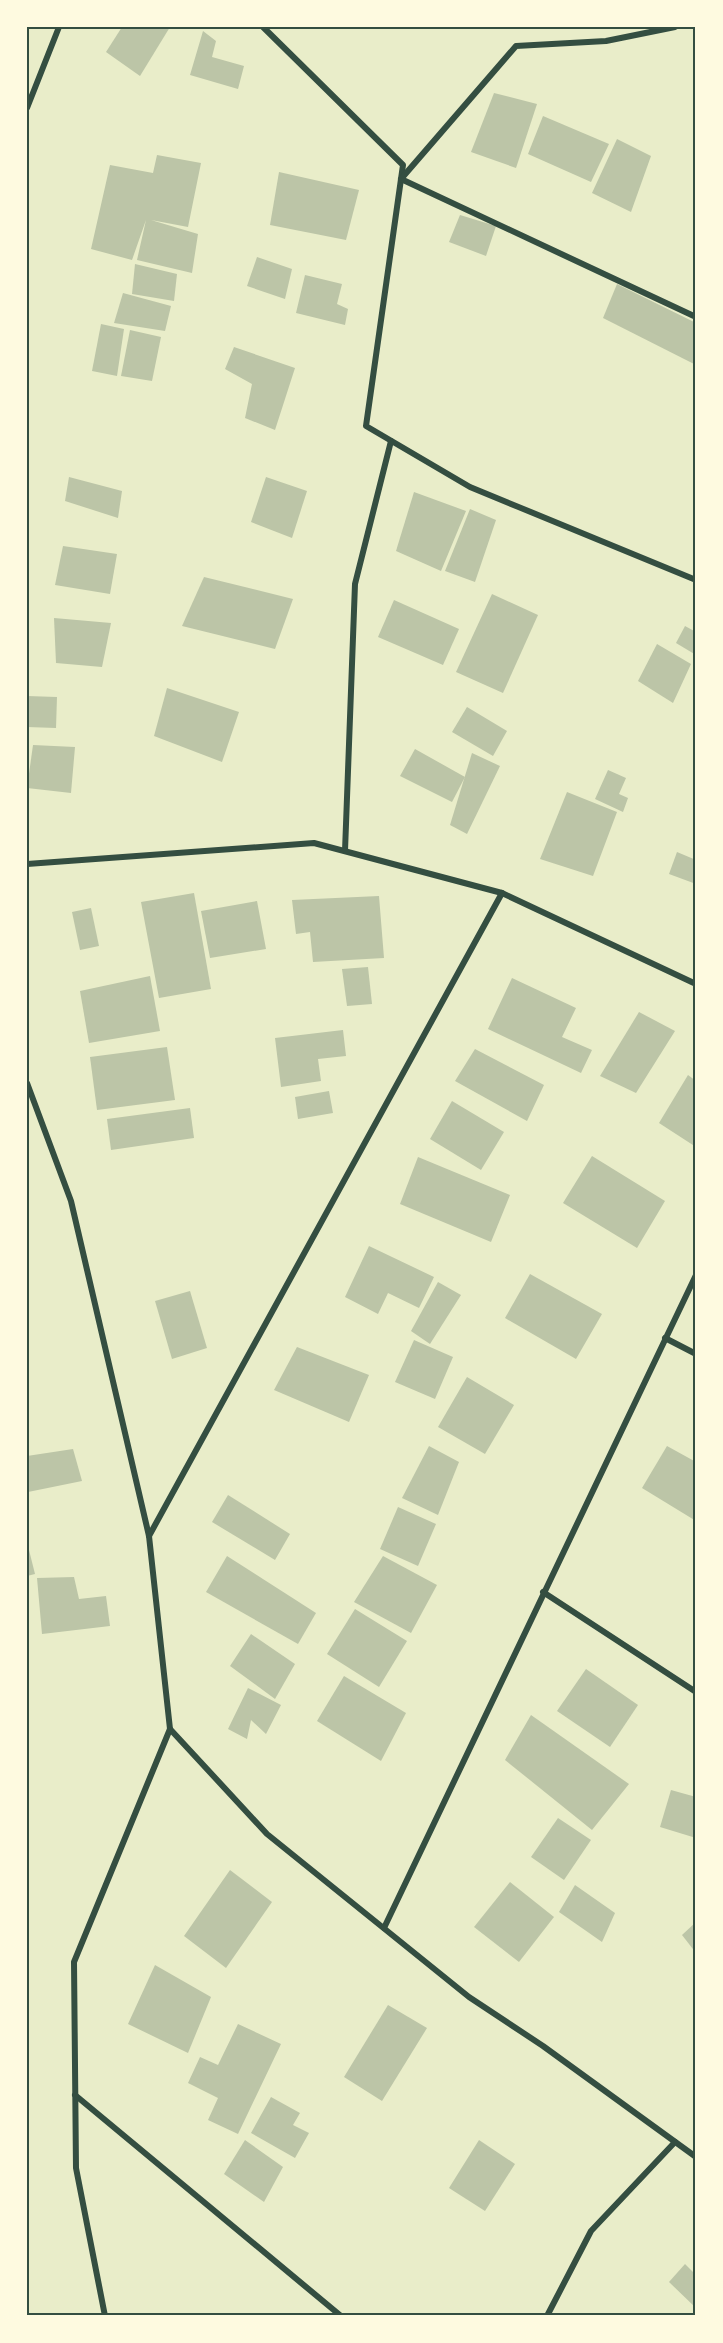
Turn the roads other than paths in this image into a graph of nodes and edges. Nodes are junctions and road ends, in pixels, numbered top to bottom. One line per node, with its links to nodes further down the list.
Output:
1 (59, 27): 4 (street)
2 (263, 27): 5 (street)
3 (675, 27): 5 (street)
4 (27, 108)
5 (401, 179): 6 (street); 7 (street)
6 (696, 317)
7 (391, 441): 8 (street); 9 (street)
8 (696, 580)
9 (345, 851): 10 (street); 11 (street)
10 (27, 864)
11 (502, 893): 12 (street); 17 (street)
12 (696, 984)
13 (27, 1083): 17 (street)
14 (696, 1275): 15 (street)
15 (666, 1338): 16 (street); 18 (street)
16 (696, 1354)
17 (148, 1536): 20 (street)
18 (543, 1592): 19 (street); 21 (street)
19 (696, 1692)
20 (170, 1729): 21 (street); 22 (street)
21 (384, 1928): 23 (street)
22 (75, 2094): 25 (street); 26 (street)
23 (675, 2142): 24 (street); 27 (street)
24 (696, 2157)
25 (105, 2316)
26 (341, 2316)
27 (547, 2316)

